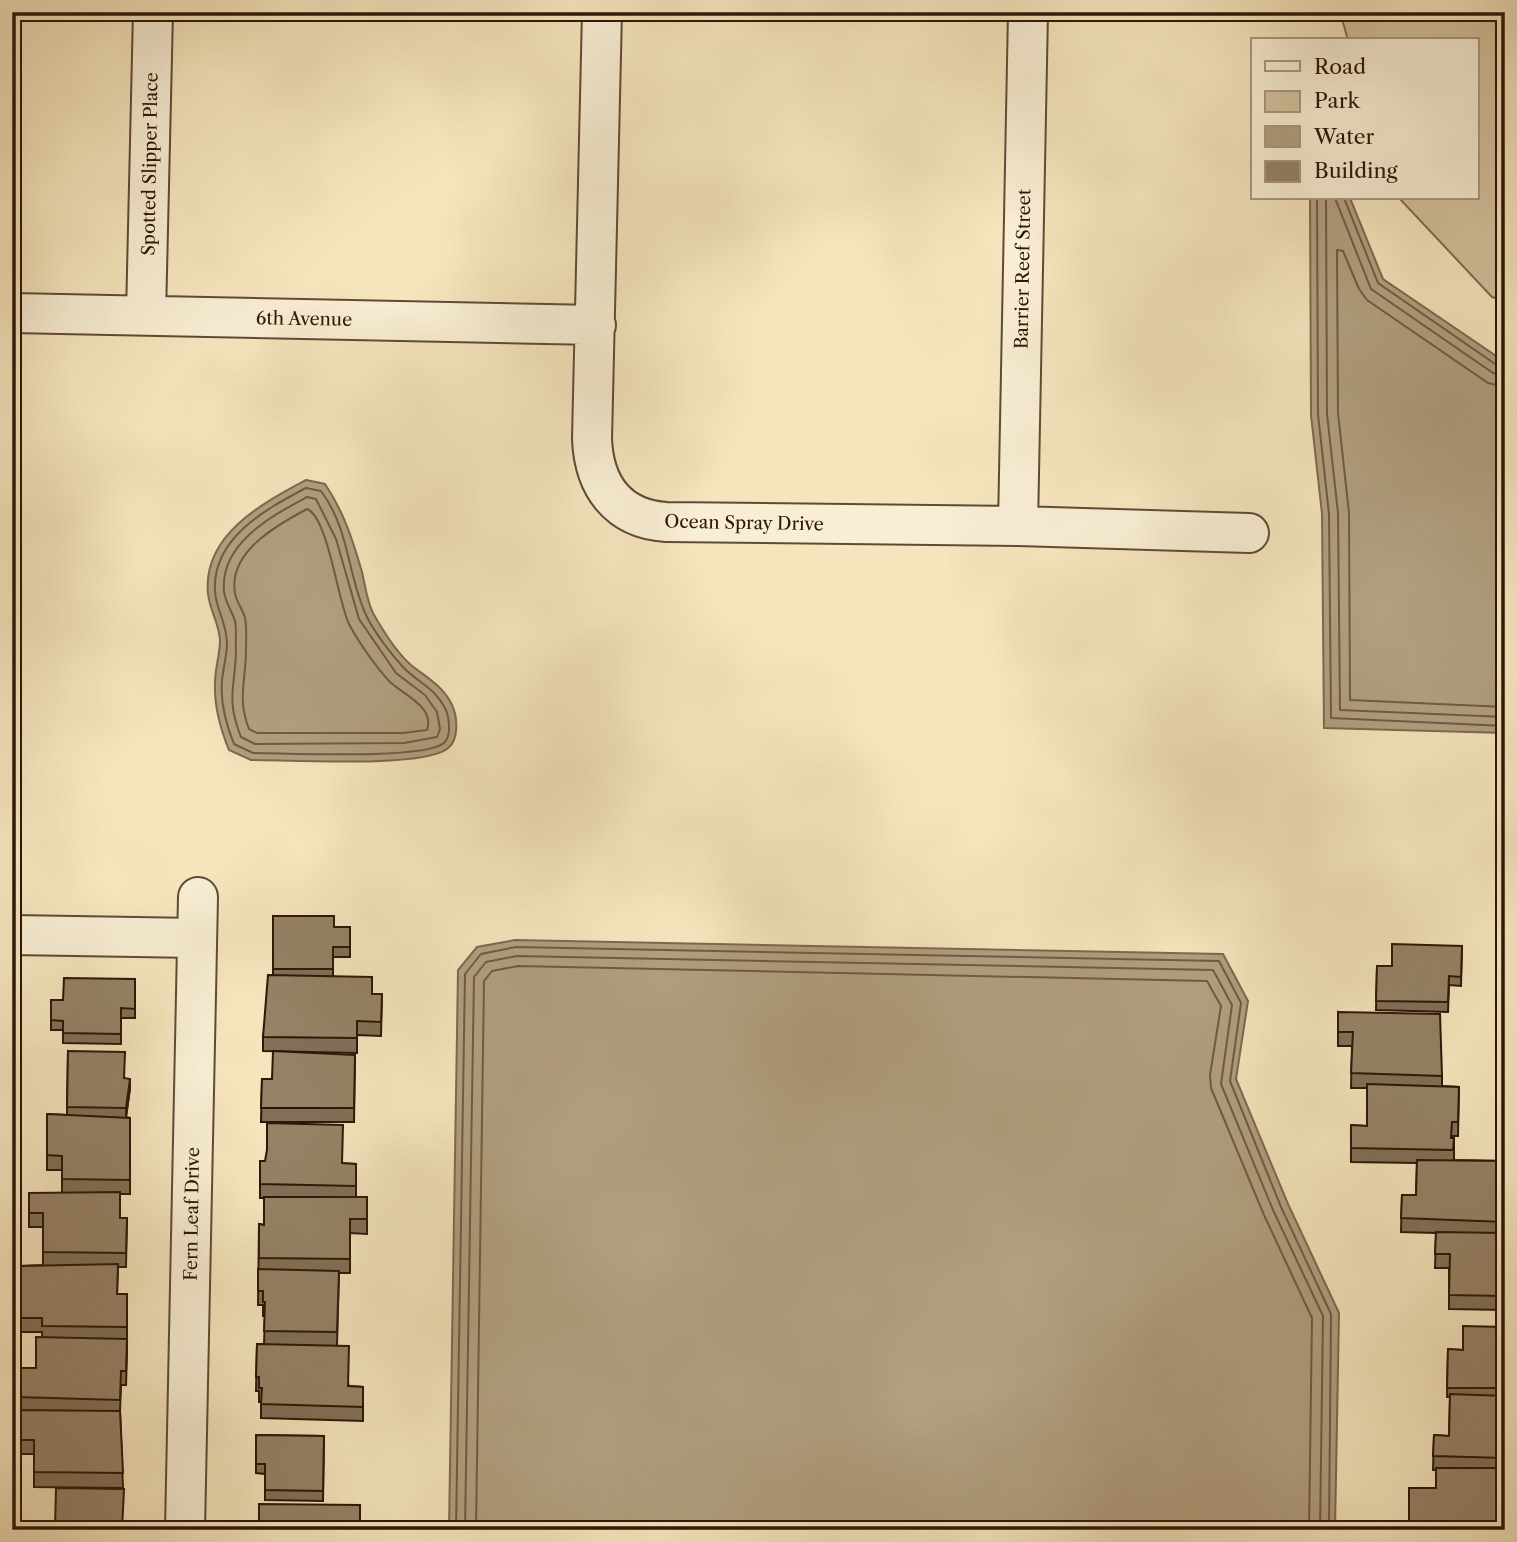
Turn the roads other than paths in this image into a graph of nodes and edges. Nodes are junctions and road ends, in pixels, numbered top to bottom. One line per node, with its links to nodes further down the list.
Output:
1 (153, 12): 5 (street, Spotted Slipper Place)
2 (602, 12): 6 (street, Ocean Spray Drive)
3 (1028, 12): 7 (street, Barrier Reef Street)
4 (12, 313): 5 (street, 6th Avenue)
5 (146, 316): 6 (street, 6th Avenue)
6 (596, 326): 7 (street, Ocean Spray Drive)
7 (1018, 526): 8 (street, Ocean Spray Drive)
8 (1249, 533)
9 (198, 897): 11 (street, Fern Leaf Drive)
10 (12, 935): 11 (street)
11 (197, 938): 12 (street, Fern Leaf Drive)
12 (185, 1530)

